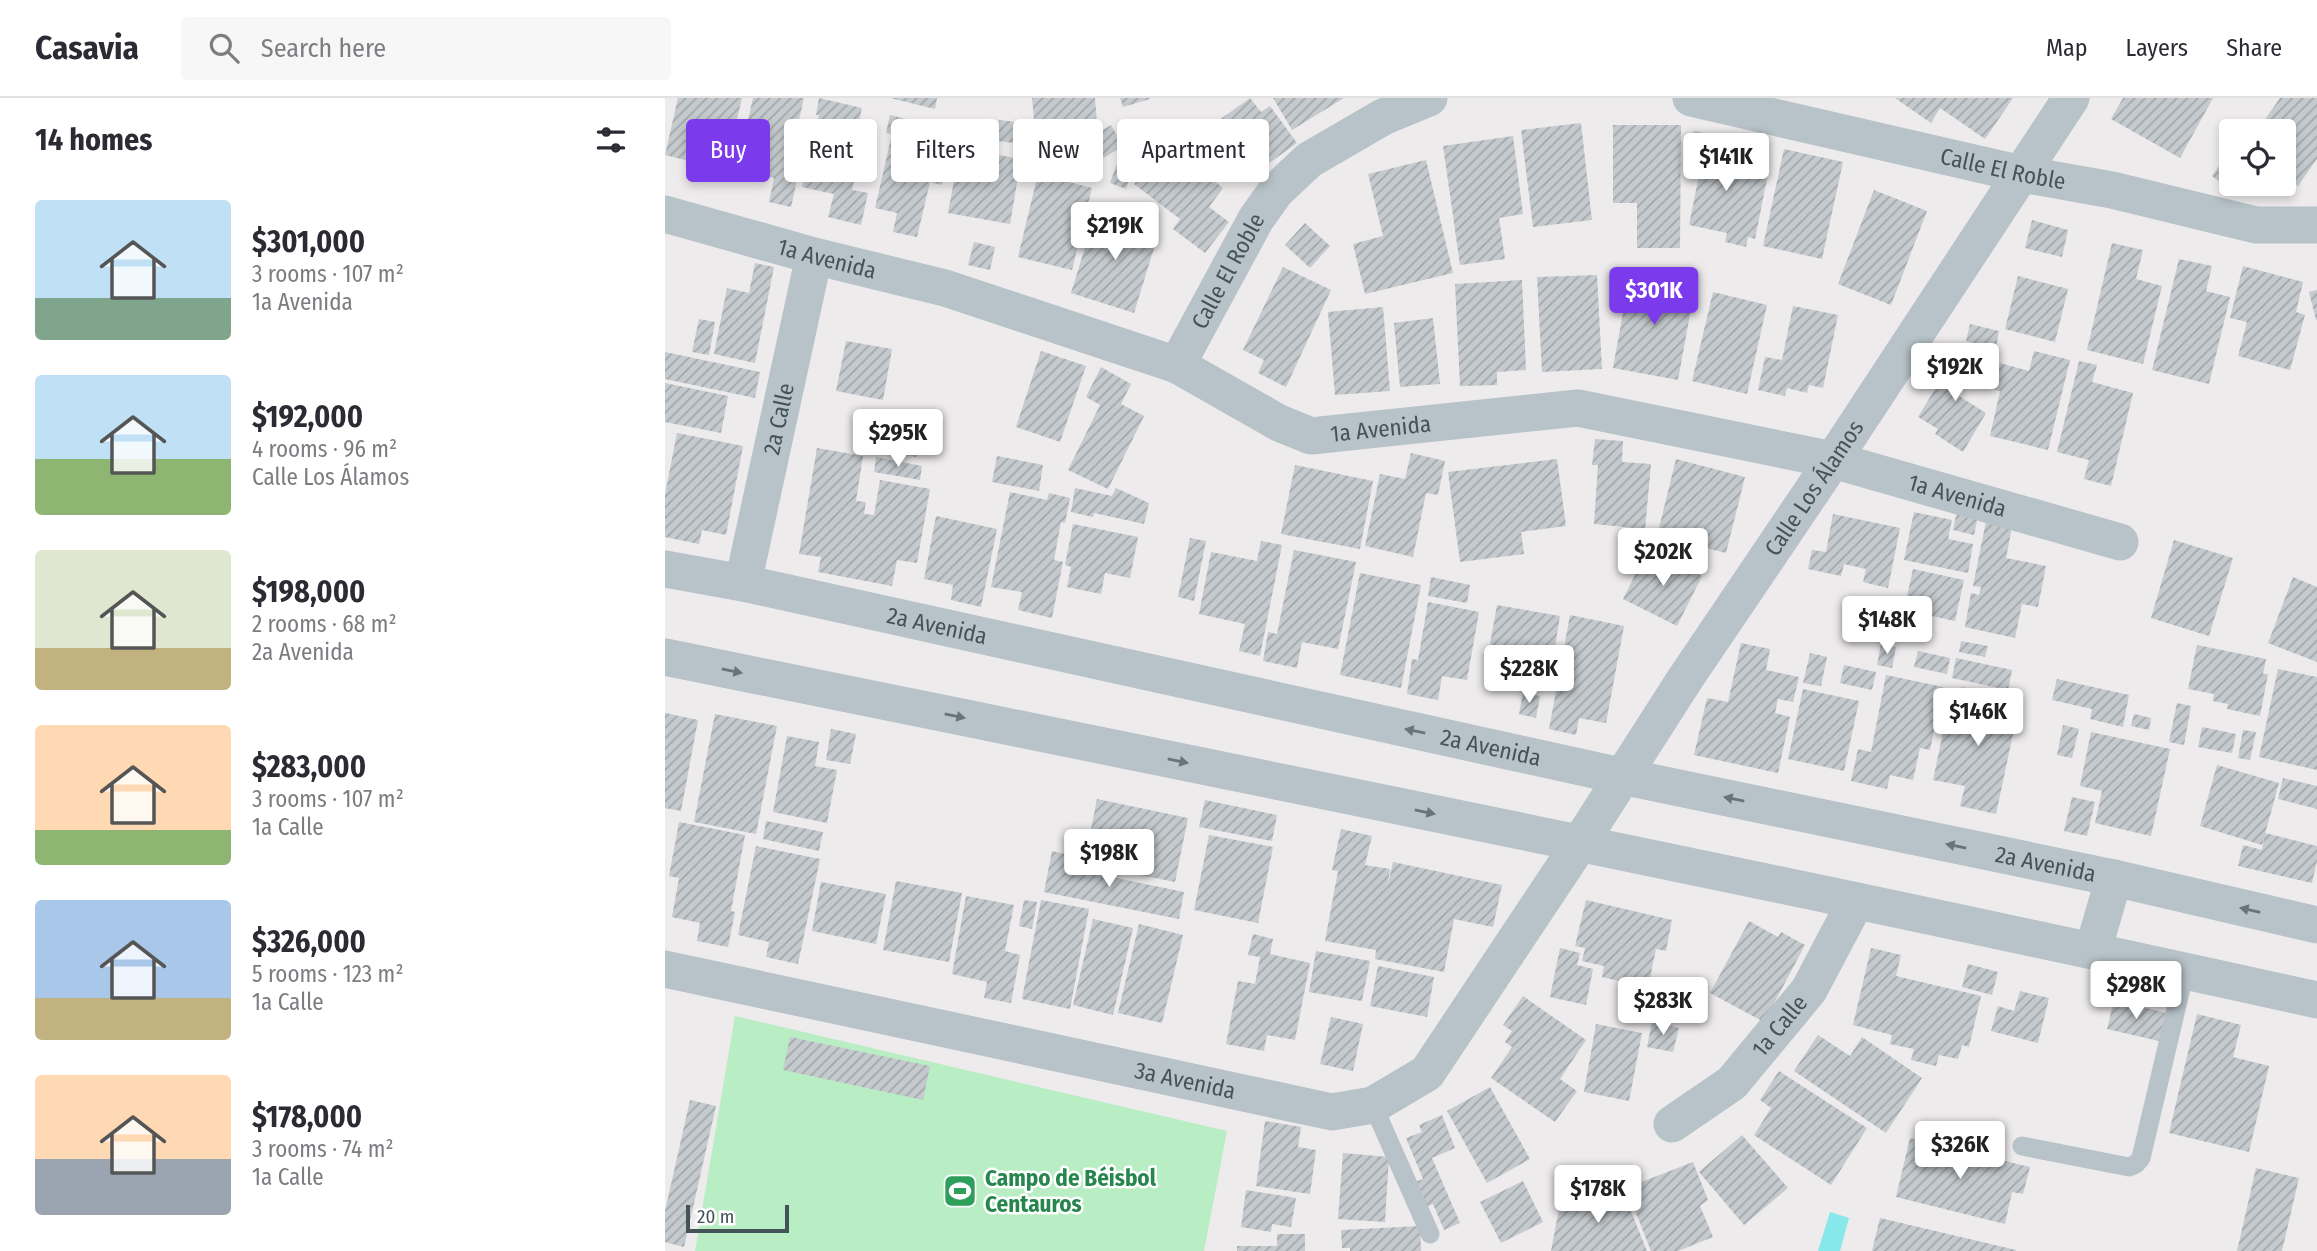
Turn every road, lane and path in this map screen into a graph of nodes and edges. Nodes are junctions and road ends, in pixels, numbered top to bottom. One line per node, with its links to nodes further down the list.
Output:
1 (1429, 98): 8 (street, Calle El Roble)
2 (1691, 98): 4 (street, Calle El Roble)
3 (2071, 98): 4 (street, Calle Los Álamos)
4 (2022, 174): 6 (street, Calle El Roble); 9 (street, Calle Los Álamos)
5 (665, 214): 7 (street, 1a Avenida)
6 (2317, 225)
7 (814, 256): 8 (street, 1a Avenida); 12 (street, 2a Calle)
8 (1177, 365): 9 (street, 1a Avenida)
9 (1833, 460): 10 (street, 1a Avenida); 14 (street, Calle Los Álamos)
10 (2120, 542)
11 (665, 569): 12 (street, 2a Avenida)
12 (743, 583): 14 (street, 2a Avenida, one-way to 12)
13 (665, 657): 15 (street, one-way to 15)
14 (1621, 776): 15 (street, Calle Los Álamos); 16 (street, 2a Avenida, one-way to 14)
15 (1580, 843): 17 (street); 23 (street, 3a Avenida)
16 (2114, 878): 18 (street, 2a Avenida, one-way to 16); 19 (street)
17 (1856, 901): 19 (street); 24 (street, 1a Calle)
18 (2317, 925)
19 (2093, 950): 20 (street)
20 (2185, 971): 22 (street); 25 (lane)
21 (667, 979): 23 (street, 3a Avenida)
22 (2317, 1000)
23 (1373, 1105): 26 (lane)
24 (1672, 1124)
25 (2022, 1146)
26 (1430, 1234)

